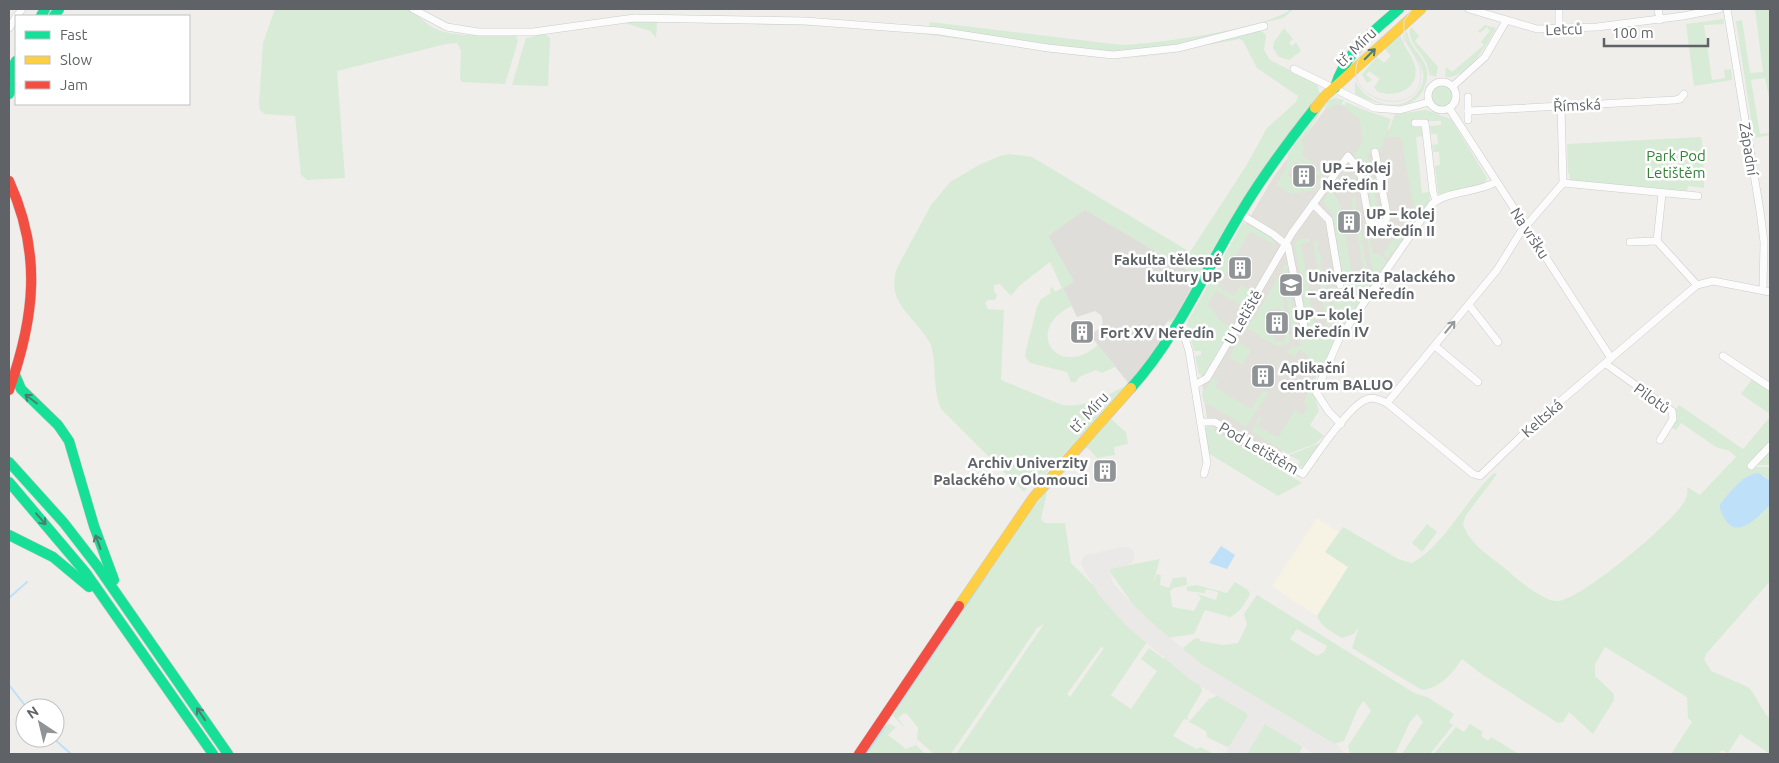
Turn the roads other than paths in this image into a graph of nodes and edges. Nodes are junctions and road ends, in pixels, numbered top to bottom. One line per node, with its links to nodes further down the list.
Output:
1 (414, 9): 11 (street)
2 (1399, 9): 18 (main road, tř. Míru)
3 (1421, 9): 18 (main road, tř. Míru, one-way to 3)
4 (1469, 9): 10 (street, Letců)
5 (1558, 9): 12 (street)
6 (1658, 9): 9 (street)
7 (1719, 9): 9 (street, Letců)
8 (1727, 9): 43 (street, Západní)
9 (1660, 20): 12 (street, Letců)
10 (1506, 21): 12 (street, Letců); 17 (street)
11 (1264, 26)
12 (1559, 29)
13 (15, 63): 15 (main road)
14 (1294, 69): 18 (street)
15 (9, 75)
16 (15, 82): 19 (main road)
17 (1452, 86): 22 (street); 24 (street)
18 (1335, 88): 22 (street); 36 (main road, tř. Míru)
19 (9, 94)
20 (1684, 94): 23 (street, Římská)
21 (1468, 96): 25 (street)
22 (1429, 102): 24 (street)
23 (1560, 106): 25 (street, Římská); 31 (street)
24 (1449, 108): 30 (street, Na vršku)
25 (1468, 111): 26 (street)
26 (1468, 120)
27 (1415, 122): 34 (street)
28 (1375, 152): 35 (street, U Letiště)
29 (9, 181): 52 (main road)
30 (1496, 182): 34 (street); 37 (street, Na vršku)
31 (1562, 183): 32 (street); 37 (street)
32 (1662, 194): 33 (street); 38 (street)
33 (1698, 196)
34 (1436, 201): 59 (street)
35 (1314, 204): 40 (street, U Letiště); 41 (street)
36 (1240, 214): 40 (street); 45 (main road, tř. Míru)
37 (1526, 226): 44 (street); 50 (street, Na vršku)
38 (1657, 241): 39 (street); 42 (street)
39 (1630, 242)
40 (1286, 243): 46 (street); 54 (street, U Letiště)
41 (1340, 285)
42 (1697, 285): 43 (street); 50 (street, Keltská)
43 (1767, 291)
44 (1469, 305): 47 (street); 48 (street, one-way to 44)
45 (1176, 329): 54 (street); 71 (main road, tř. Míru)
46 (1305, 332)
47 (1498, 342)
48 (1435, 346): 53 (street); 57 (street)
49 (1724, 356): 55 (street)
50 (1611, 358): 51 (street, Keltská)
51 (1606, 364): 57 (street, Keltská); 60 (street, Pilotů)
52 (15, 375): 56 (main road); 68 (main road, one-way to 52)
53 (1478, 382)
54 (1195, 385): 58 (street)
55 (1770, 387)
56 (9, 390)
57 (1387, 403): 59 (street, Pod Letištěm)
58 (1200, 422): 59 (street, Pod Letištěm); 64 (street)
59 (1341, 424)
60 (1660, 440)
61 (1770, 446): 63 (street)
62 (9, 462): 68 (main road)
63 (1751, 466)
64 (1204, 474)
65 (9, 482): 67 (main road, one-way to 67)
66 (9, 535): 67 (main road)
67 (116, 613): 69 (main road)
68 (134, 617): 70 (main road, one-way to 68)
69 (213, 754)
70 (228, 754)
71 (859, 754)

